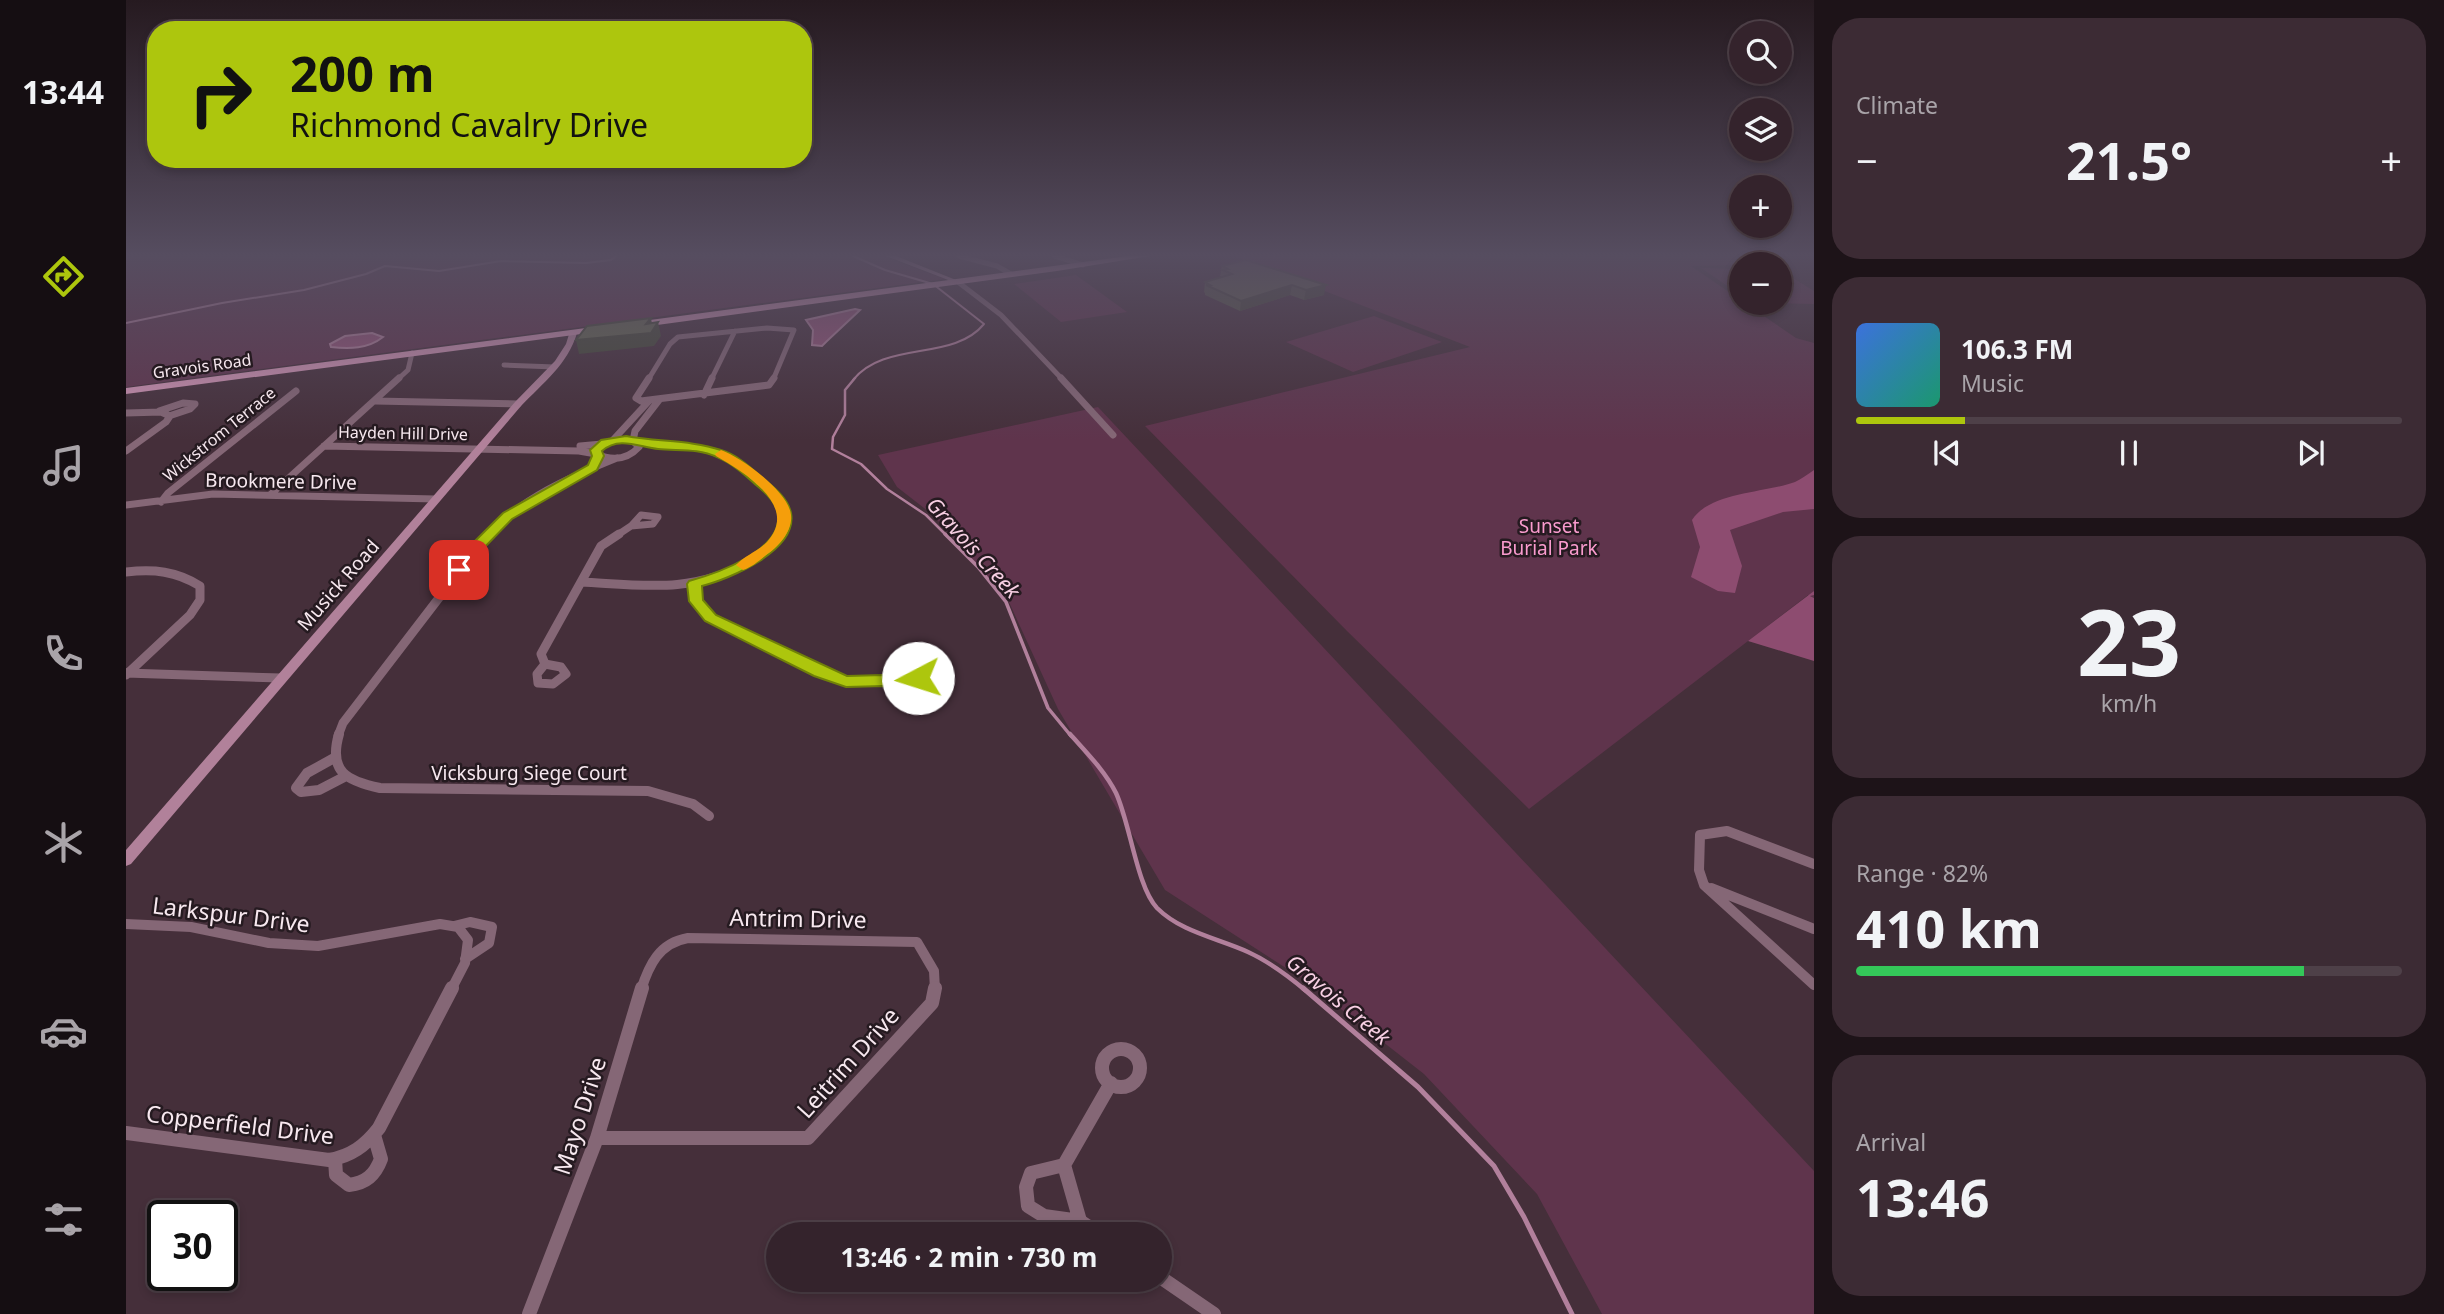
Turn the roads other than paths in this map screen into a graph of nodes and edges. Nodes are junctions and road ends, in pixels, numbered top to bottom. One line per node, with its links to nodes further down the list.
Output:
1 (690, 317): 3 (main road)
2 (1003, 317): 20 (street)
3 (623, 326)
4 (610, 328): 6 (main road, Gravois Road)
5 (735, 331): 12 (street); 12 (street); 15 (street)
6 (573, 332): 7 (main road, Gravois Road); 9 (street, Musick Road)
7 (412, 353): 10 (main road, Gravois Road); 14 (street)
8 (504, 365): 9 (street)
9 (555, 367): 16 (street, Musick Road)
10 (126, 391)
11 (296, 391): 34 (street, Wickstrom Terrace)
12 (704, 395): 13 (street)
13 (659, 400): 15 (street); 22 (street)
14 (375, 401): 16 (street); 24 (street)
15 (649, 401): 21 (street)
16 (518, 404): 26 (street, Musick Road)
17 (159, 412): 18 (street); 19 (street); 19 (street)
18 (126, 413)
19 (169, 415): 27 (street)
20 (1113, 435)
21 (613, 440): 22 (street); 23 (street)
22 (635, 441): 25 (street); 28 (street)
23 (601, 444): 26 (street); 29 (street)
24 (324, 446): 26 (street, Hayden Hill Drive); 32 (street)
25 (657, 446): 28 (street); 39 (street)
26 (481, 448): 29 (street); 33 (street, Musick Road)
27 (126, 451)
28 (636, 452): 30 (street)
29 (597, 455): 30 (street); 31 (street)
30 (617, 458): 31 (street)
31 (593, 467): 44 (street)
32 (270, 495): 33 (street, Brookmere Drive); 34 (street, Brookmere Drive)
33 (436, 499): 42 (street, Musick Road)
34 (161, 502): 35 (street, Brookmere Drive)
35 (126, 505)
36 (631, 526): 38 (street)
37 (126, 572): 41 (street)
38 (580, 582): 39 (street); 40 (street)
39 (694, 584): 43 (street)
40 (545, 664)
41 (127, 674): 42 (street)
42 (281, 678): 47 (street, Musick Road)
43 (884, 680)
44 (335, 757): 45 (street); 45 (street)
45 (346, 776): 46 (street, Vicksburg Siege Court)
46 (709, 816)
47 (126, 860)
48 (1814, 864): 49 (street)
49 (1704, 885): 52 (street); 56 (street)
50 (126, 924): 51 (street, Larkspur Drive)
51 (454, 926): 55 (street, Copperfield Drive); 55 (street, Larkspur Drive)
52 (1814, 929)
53 (678, 939): 54 (street, Antrim Drive); 60 (street, Mayo Drive)
54 (917, 942): 60 (street, Leitrim Drive)
55 (465, 959): 59 (street, Copperfield Drive)
56 (1814, 985)
57 (1111, 1083): 62 (street)
58 (126, 1132): 61 (street, Copperfield Drive)
59 (374, 1135): 61 (street, Copperfield Drive); 61 (street)
60 (597, 1138): 65 (street, Mayo Drive)
61 (335, 1159)
62 (1063, 1165): 63 (street); 63 (street)
63 (1080, 1221)
64 (1172, 1285): 66 (street)
65 (529, 1314)
66 (1214, 1314)

